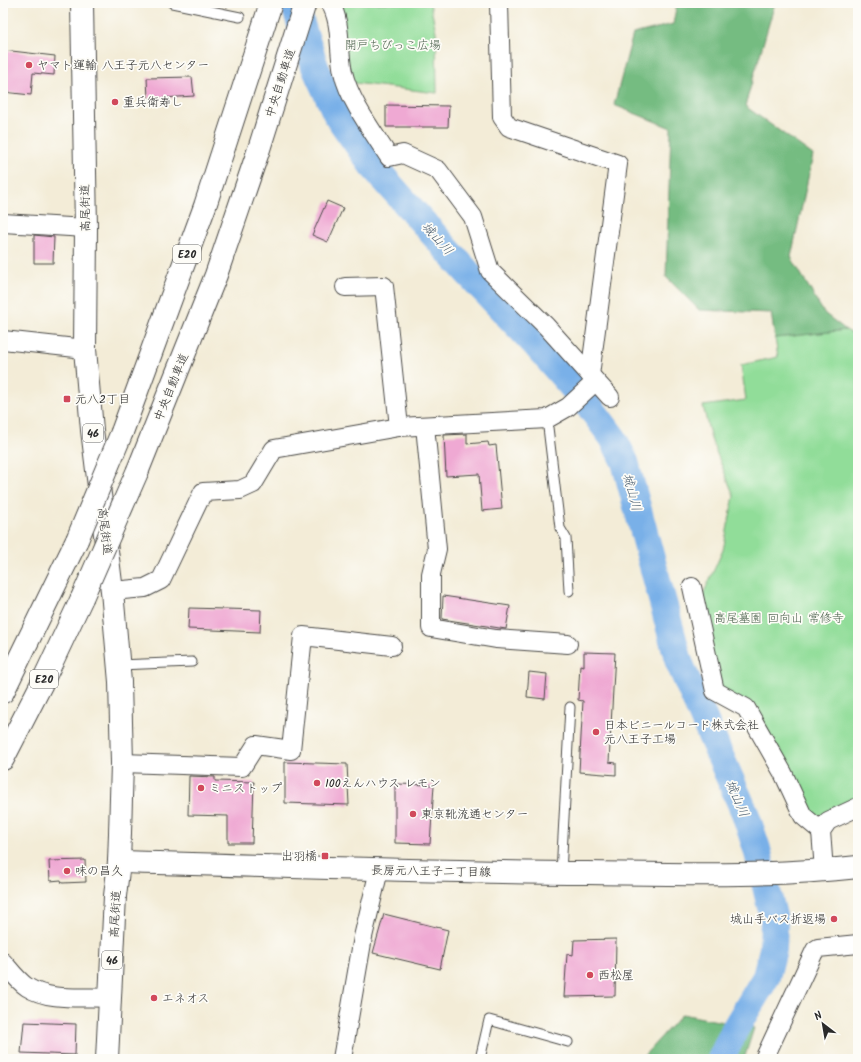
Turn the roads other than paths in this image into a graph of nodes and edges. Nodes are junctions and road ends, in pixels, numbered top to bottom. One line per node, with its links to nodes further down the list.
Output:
1 (82, 3): 9 (main road, 高尾街道 / 46)
2 (172, 3): 7 (lane)
3 (271, 3): 25 (main road, E20, bridge)
4 (306, 3): 27 (main road, 中央自動車道 / E20, bridge)
5 (330, 3): 13 (street)
6 (499, 3): 13 (street)
7 (240, 16)
8 (3, 223): 9 (street)
9 (86, 228): 12 (main road, 高尾街道 / 46)
10 (345, 287): 17 (street)
11 (3, 340): 12 (street)
12 (85, 348): 19 (main road, 高尾街道 / 46)
13 (592, 380): 14 (street); 15 (street)
14 (610, 397)
15 (547, 419): 16 (street); 20 (lane)
16 (425, 426): 17 (street); 21 (street)
17 (399, 427): 19 (street)
18 (692, 587): 30 (street)
19 (112, 591): 24 (main road, 高尾街道 / 46)
20 (569, 591)
21 (568, 644)
22 (392, 646): 28 (street)
23 (192, 662): 24 (lane)
24 (119, 665): 28 (main road, 高尾街道 / 46)
25 (3, 692)
26 (570, 707): 35 (lane)
27 (3, 759)
28 (122, 763): 31 (main road, 高尾街道 / 46)
29 (858, 807): 30 (street)
30 (821, 831): 34 (street)
31 (119, 862): 33 (main road, 長房元八王子二丁目線); 38 (main road, 高尾街道 / 46)
32 (858, 867): 34 (main road)
33 (379, 870): 35 (main road, 長房元八王子二丁目線); 41 (street)
34 (824, 871): 35 (main road, 長房元八王子二丁目線)
35 (561, 873)
36 (858, 944): 43 (street)
37 (3, 962): 38 (street)
38 (110, 998): 40 (main road, 高尾街道 / 46)
39 (568, 1042): 42 (lane)
40 (107, 1059)
41 (342, 1059)
42 (480, 1059)
43 (764, 1059)

